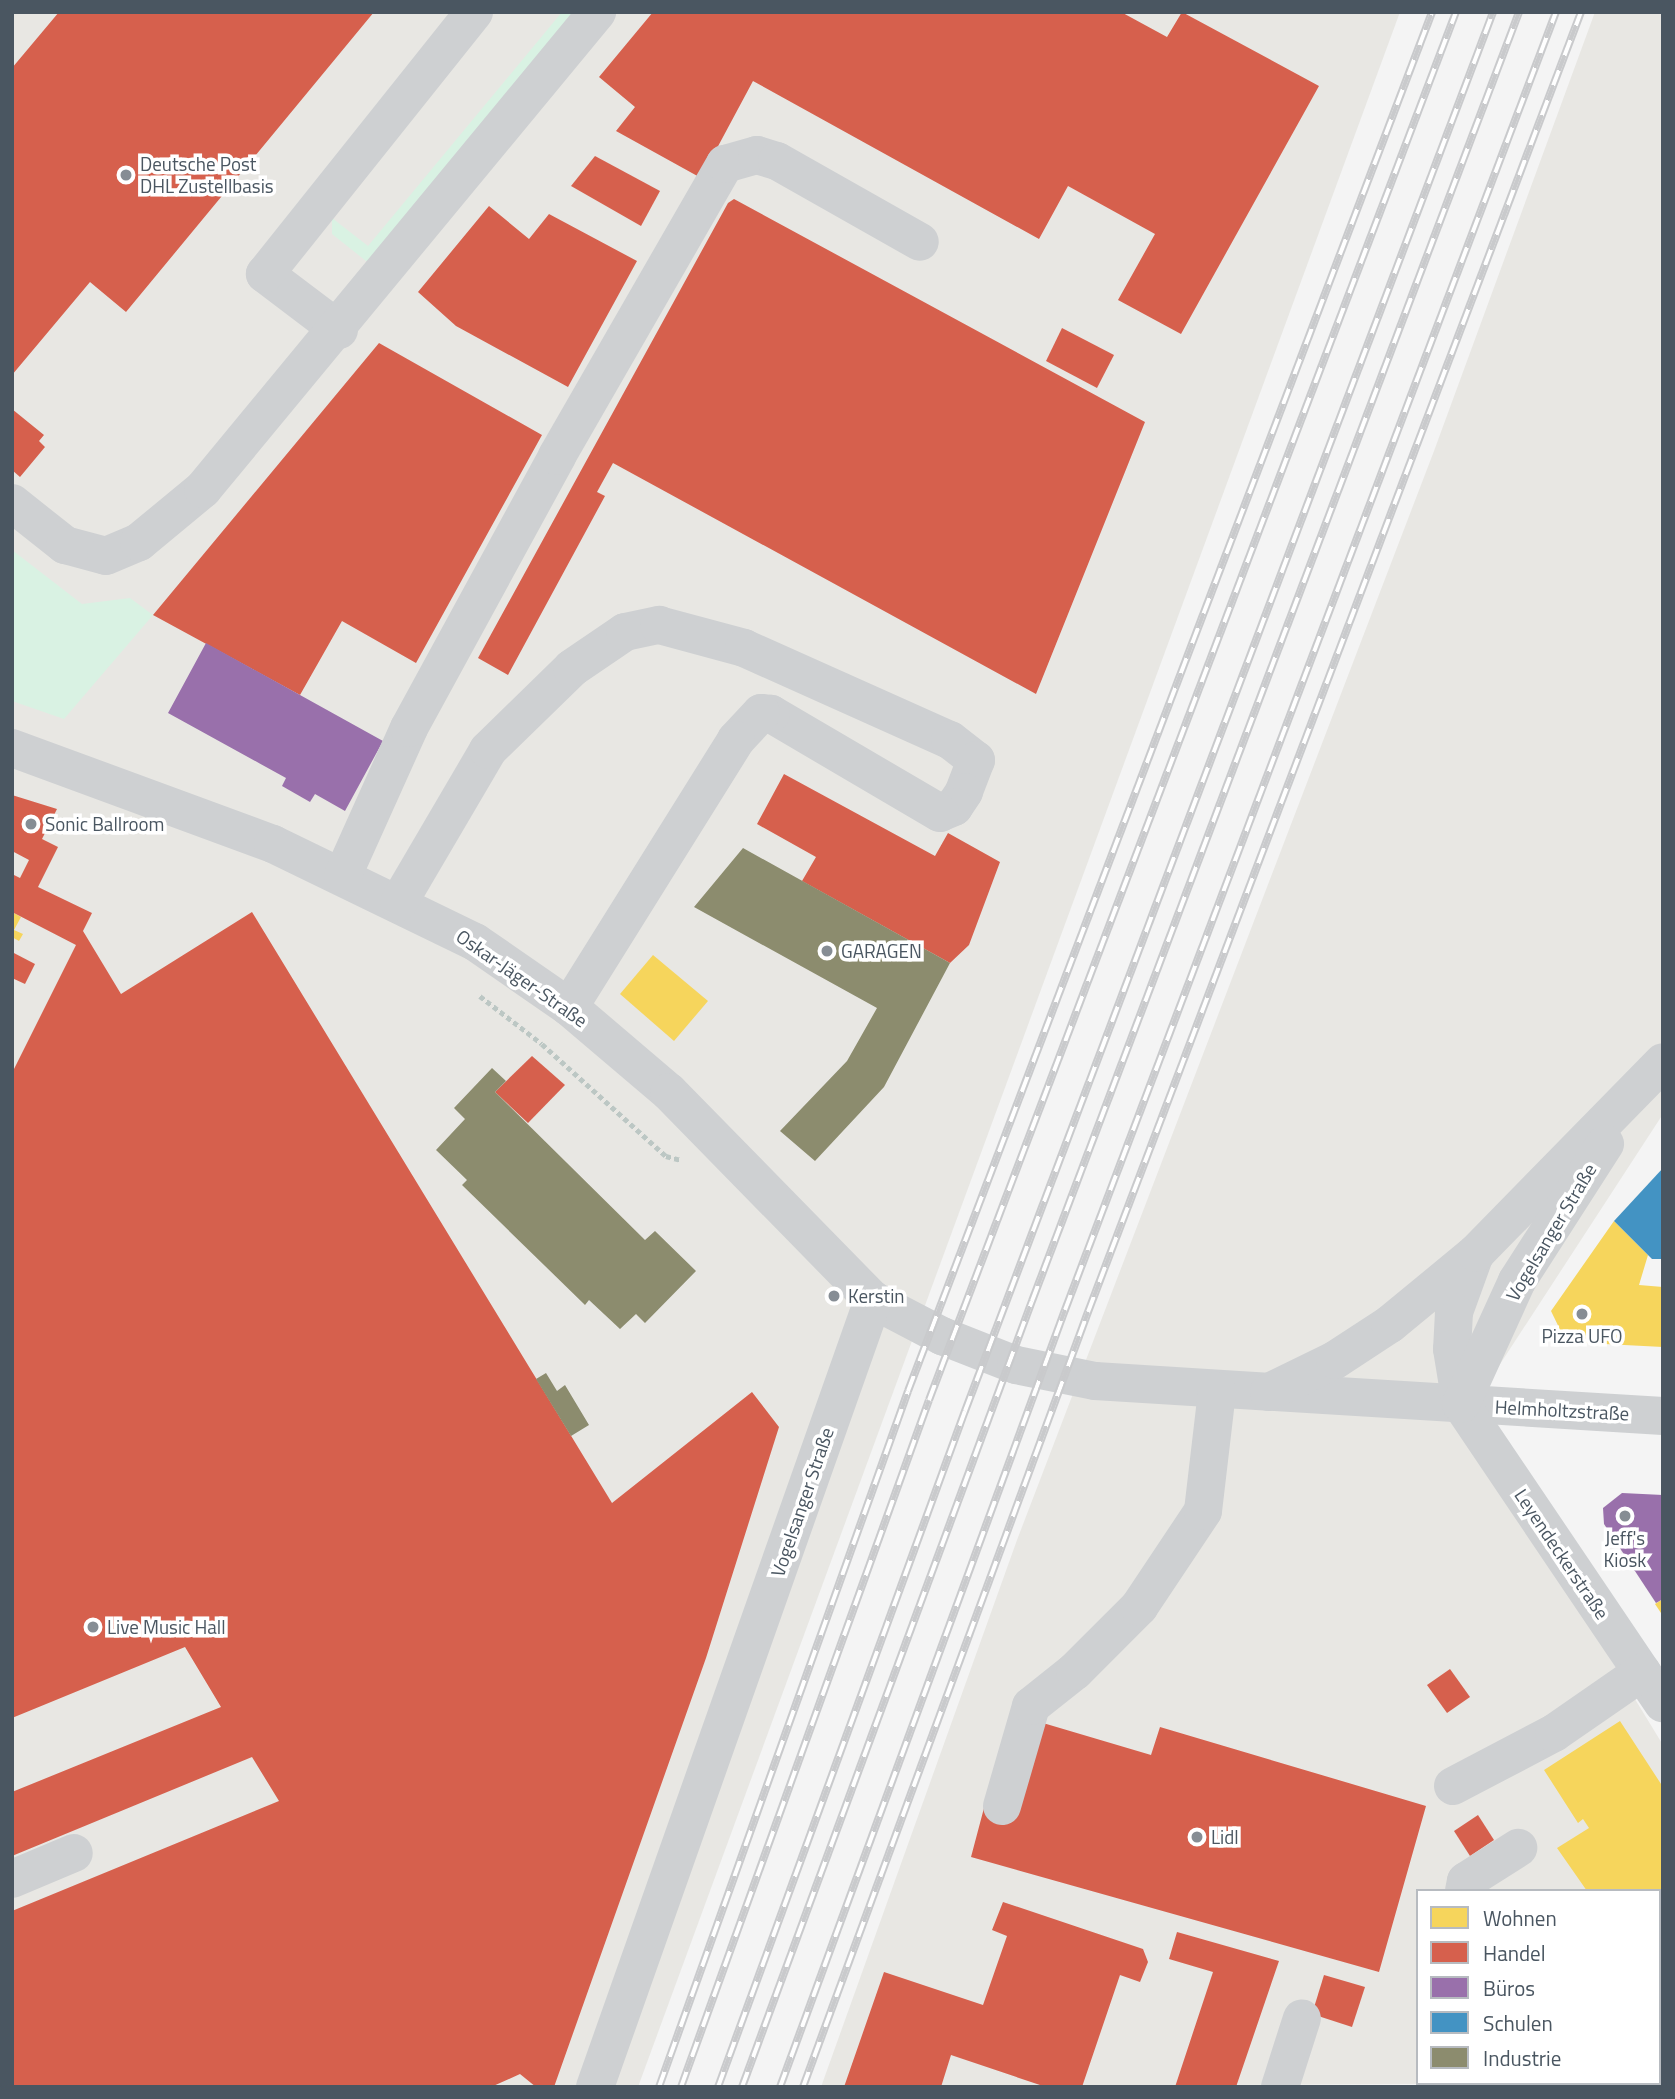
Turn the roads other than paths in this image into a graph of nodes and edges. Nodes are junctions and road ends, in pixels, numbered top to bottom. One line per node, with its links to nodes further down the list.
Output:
1 (474, 12): 4 (street)
2 (597, 12): 4 (street)
3 (920, 242): 7 (street)
4 (339, 330): 5 (street)
5 (12, 503)
6 (12, 748): 7 (street, Oskar-Jäger-Straße)
7 (343, 875): 8 (street, Oskar-Jäger-Straße)
8 (399, 902): 9 (street, Oskar-Jäger-Straße); 9 (street)
9 (569, 1007): 12 (street, Oskar-Jäger-Straße)
10 (1659, 1065): 11 (street, Vogelsanger Straße); 15 (street, Vogelsanger Straße)
11 (1476, 1253): 14 (street, Vogelsanger Straße); 15 (street, Vogelsanger Straße)
12 (873, 1300): 13 (street); 26 (street, Vogelsanger Straße)
13 (1217, 1391): 14 (street); 20 (street)
14 (1264, 1395): 15 (street)
15 (1461, 1404): 16 (street, Helmholtzstraße); 17 (street, Leyendeckerstraße)
16 (1663, 1416)
17 (1642, 1672): 18 (street, Leyendeckerstraße); 19 (street)
18 (1663, 1703)
19 (1453, 1786)
20 (1002, 1806)
21 (1518, 1848): 24 (street)
22 (74, 1853): 23 (street)
23 (12, 1879)
24 (1464, 1889)
25 (1302, 2018): 27 (street)
26 (595, 2087)
27 (1280, 2087)

